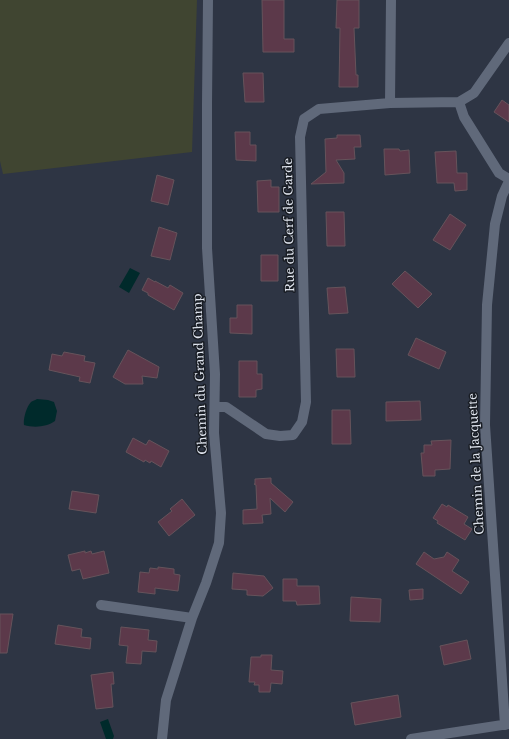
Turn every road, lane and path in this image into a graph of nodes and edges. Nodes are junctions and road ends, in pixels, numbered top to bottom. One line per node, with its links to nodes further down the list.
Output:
1 (208, 0): 7 (street, Chemin du Grand Champ)
2 (391, 0): 5 (street)
3 (509, 42): 4 (street)
4 (459, 102): 5 (street); 6 (street)
5 (390, 103): 7 (street, Rue du Cerf de Garde)
6 (509, 180): 10 (street, Chemin de la Jacquette)
7 (215, 407): 9 (street, Chemin du Grand Champ)
8 (101, 605): 9 (street)
9 (192, 618): 11 (street, Chemin du Grand Champ)
10 (507, 724): 12 (street)
11 (162, 739)
12 (411, 739)

